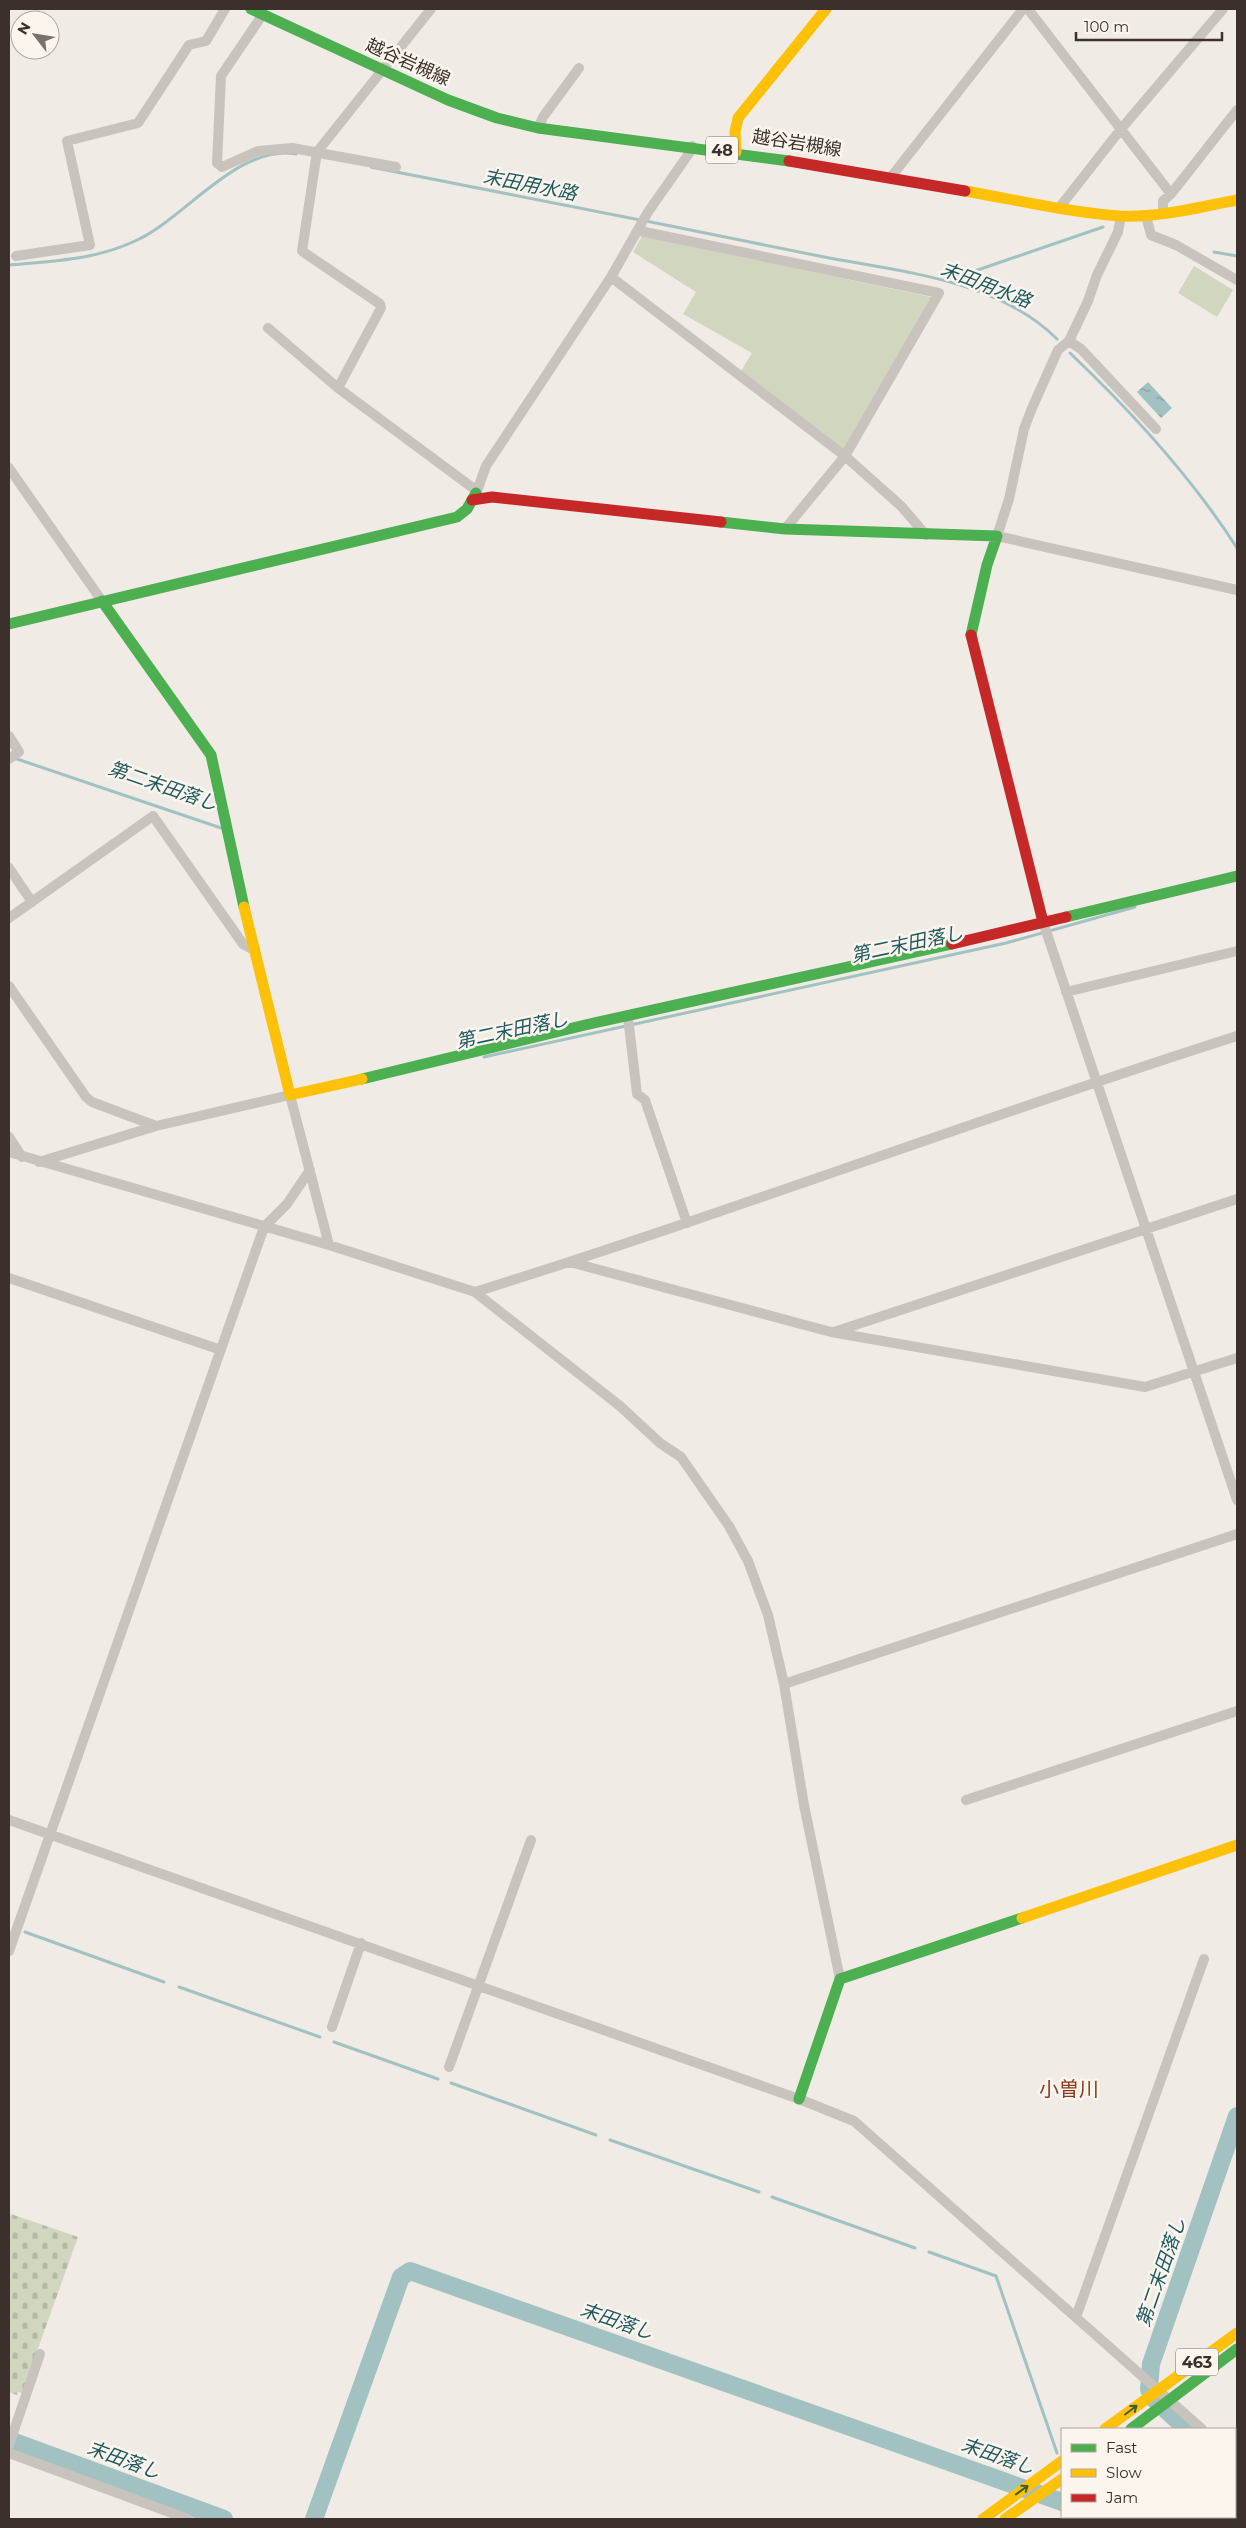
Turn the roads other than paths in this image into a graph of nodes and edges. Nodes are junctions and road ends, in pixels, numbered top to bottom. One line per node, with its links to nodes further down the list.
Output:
1 (225, 9): 25 (street)
2 (431, 9): 9 (street)
3 (826, 9): 15 (main road)
4 (1023, 9): 17 (street)
5 (1028, 9): 12 (street)
6 (1223, 9): 12 (street)
7 (258, 11): 9 (main road, 越谷岩槻線 / 48); 14 (street)
8 (579, 68): 11 (street)
9 (382, 70): 11 (main road, 越谷岩槻線 / 48); 14 (street)
10 (1237, 110): 18 (street)
11 (538, 128): 13 (main road, 越谷岩槻線 / 48)
12 (1121, 128): 18 (street); 20 (street)
13 (692, 146): 15 (main road, 越谷岩槻線 / 48); 24 (street)
14 (317, 152): 16 (street); 30 (street)
15 (736, 152): 17 (main road, 越谷岩槻線 / 48)
16 (396, 167)
17 (891, 177): 20 (main road, 越谷岩槻線 / 48)
18 (1171, 194): 21 (street)
19 (1237, 200): 21 (main road, 越谷岩槻線 / 48)
20 (1059, 208): 22 (main road, 越谷岩槻線 / 48)
21 (1163, 214): 23 (main road, 越谷岩槻線 / 48)
22 (1121, 216): 23 (main road, 越谷岩槻線 / 48); 29 (street)
23 (1146, 216): 27 (street)
24 (640, 231): 26 (street); 32 (street)
25 (16, 256)
26 (611, 277): 32 (street); 34 (street)
27 (1237, 280)
28 (268, 328): 30 (street)
29 (1069, 341): 31 (street); 37 (street)
30 (338, 388): 34 (street)
31 (1156, 429)
32 (845, 456): 35 (street); 36 (street)
33 (9, 468): 39 (street)
34 (475, 496): 35 (main road); 39 (main road)
35 (785, 529): 36 (main road)
36 (926, 535): 37 (main road)
37 (997, 536): 38 (street); 47 (main road)
38 (1237, 590)
39 (102, 601): 40 (main road); 48 (main road)
40 (9, 624)
41 (9, 736): 42 (street)
42 (9, 759)
43 (9, 868): 45 (street)
44 (1237, 876): 47 (main road)
45 (32, 902): 46 (street); 48 (street)
46 (9, 918)
47 (1043, 922): 51 (street); 52 (main road)
48 (254, 950): 55 (main road)
49 (1237, 952): 51 (street)
50 (9, 986): 56 (street)
51 (1066, 992): 54 (street)
52 (628, 1017): 55 (main road); 63 (street)
53 (1237, 1036): 54 (street)
54 (1096, 1081): 63 (street); 65 (street)
55 (290, 1095): 56 (street); 61 (street)
56 (156, 1126): 60 (street)
57 (9, 1137): 59 (street)
58 (9, 1152): 59 (street)
59 (22, 1157): 60 (street)
60 (39, 1162): 64 (street)
61 (310, 1170): 64 (street); 66 (street)
62 (1237, 1199): 65 (street)
63 (687, 1222): 67 (street)
64 (264, 1226): 66 (street); 71 (street)
65 (1146, 1230): 70 (street); 73 (street)
66 (329, 1245): 69 (street)
67 (569, 1262): 69 (street); 70 (street)
68 (9, 1278): 71 (street)
69 (475, 1292): 76 (street)
70 (831, 1332): 73 (street)
71 (221, 1350): 80 (street)
72 (1237, 1358): 73 (street)
73 (1194, 1372): 74 (street)
74 (1237, 1500)
75 (1237, 1534): 76 (street)
76 (784, 1684): 86 (street)
77 (1237, 1710): 78 (street)
78 (966, 1800)
79 (9, 1820): 80 (street)
80 (50, 1835): 83 (street); 84 (street)
81 (531, 1840): 87 (street)
82 (1237, 1845): 86 (main road)
83 (361, 1944): 87 (street); 88 (street)
84 (9, 1951)
85 (1204, 1959): 91 (street)
86 (840, 1979): 90 (main road)
87 (479, 1986): 89 (street); 90 (street)
88 (332, 2027)
89 (449, 2067)
90 (799, 2099): 91 (street)
91 (1076, 2317): 95 (street)
92 (1237, 2333): 95 (main road, 463)
93 (1237, 2349): 96 (main road, 463)
94 (40, 2354): 100 (street)
95 (1158, 2390): 96 (street); 97 (main road, 463, one-way to 95)
96 (1170, 2400): 98 (main road, 463); 99 (street)
97 (1106, 2428)
98 (1132, 2428)
99 (1201, 2428)
100 (9, 2446)
101 (9, 2454): 104 (street)
102 (1061, 2462): 105 (main road, one-way to 102)
103 (1061, 2479): 106 (main road)
104 (188, 2519)
105 (983, 2519)
106 (1005, 2519)

